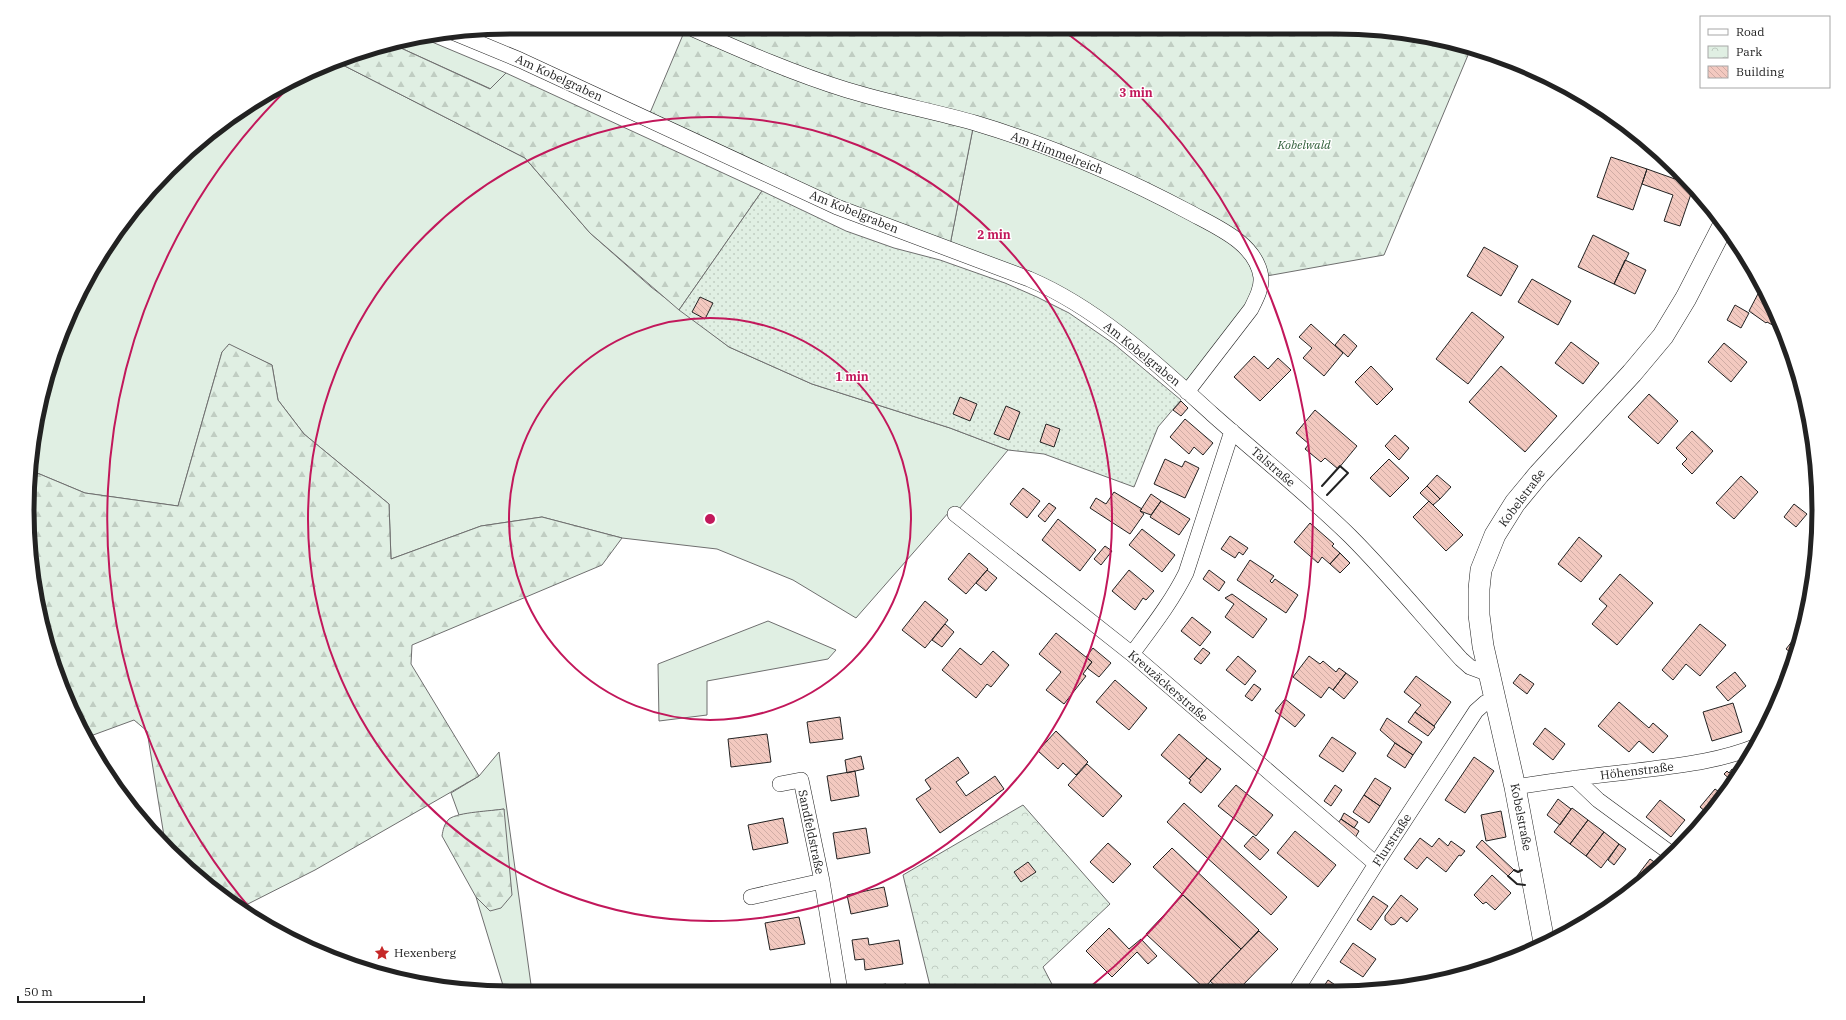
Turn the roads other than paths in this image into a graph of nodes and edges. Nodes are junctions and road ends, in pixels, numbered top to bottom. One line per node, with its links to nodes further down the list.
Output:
1 (704, 34): 4 (street, Am Himmelreich)
2 (463, 37): 4 (street, Am Kobelgraben)
3 (1721, 230): 8 (street, Kobelstraße)
4 (1188, 392): 5 (street, Am Kobelgraben)
5 (1232, 431): 7 (street); 8 (street, Talstraße)
6 (955, 514): 7 (street, Kreuzäckerstraße)
7 (1132, 654): 15 (street, Kreuzäckerstraße)
8 (1489, 674): 9 (street, Kobelstraße)
9 (1495, 699): 13 (street, Kobelstraße); 15 (street, Flurstraße)
10 (1747, 750): 11 (street, Höhenstraße)
11 (1575, 778): 13 (street, Höhenstraße); 14 (street)
12 (780, 784): 16 (street, Sandfeldstraße)
13 (1515, 787): 18 (street, Kobelstraße)
14 (1668, 852)
15 (1376, 864): 20 (street, Flurstraße)
16 (822, 881): 17 (street, Sandfeldstraße); 19 (street, Sandfeldstraße)
17 (751, 897)
18 (1543, 939)
19 (839, 986)
20 (1299, 986)

